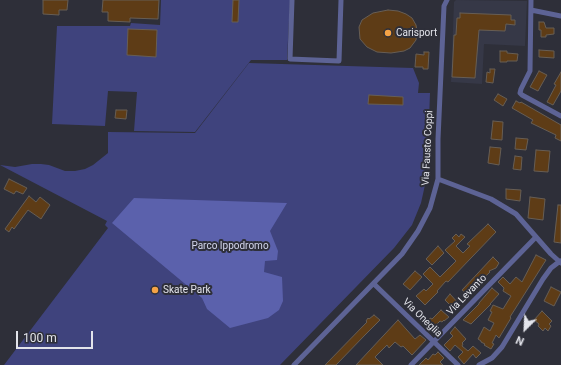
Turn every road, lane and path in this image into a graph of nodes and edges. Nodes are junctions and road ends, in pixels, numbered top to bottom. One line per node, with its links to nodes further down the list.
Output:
1 (292, 0): 2 (street)
2 (341, 0)
3 (447, 0): 5 (street, Via Fausto Coppi)
4 (531, 0): 6 (street)
5 (444, 3): 9 (street, Via Fausto Coppi)
6 (531, 10): 7 (street); 8 (street)
7 (561, 16)
8 (561, 116)
9 (438, 180): 10 (street); 12 (street, Via Fausto Coppi)
10 (536, 237): 11 (street); 13 (street, Via Levanto)
11 (560, 262): 17 (street)
12 (374, 284): 13 (street, Via Oneglia); 14 (street, Via Fausto Coppi)
13 (434, 342): 15 (street, Via Levanto); 16 (street, Via Oneglia)
14 (294, 365)
15 (411, 365)
16 (458, 365)
17 (479, 365)

